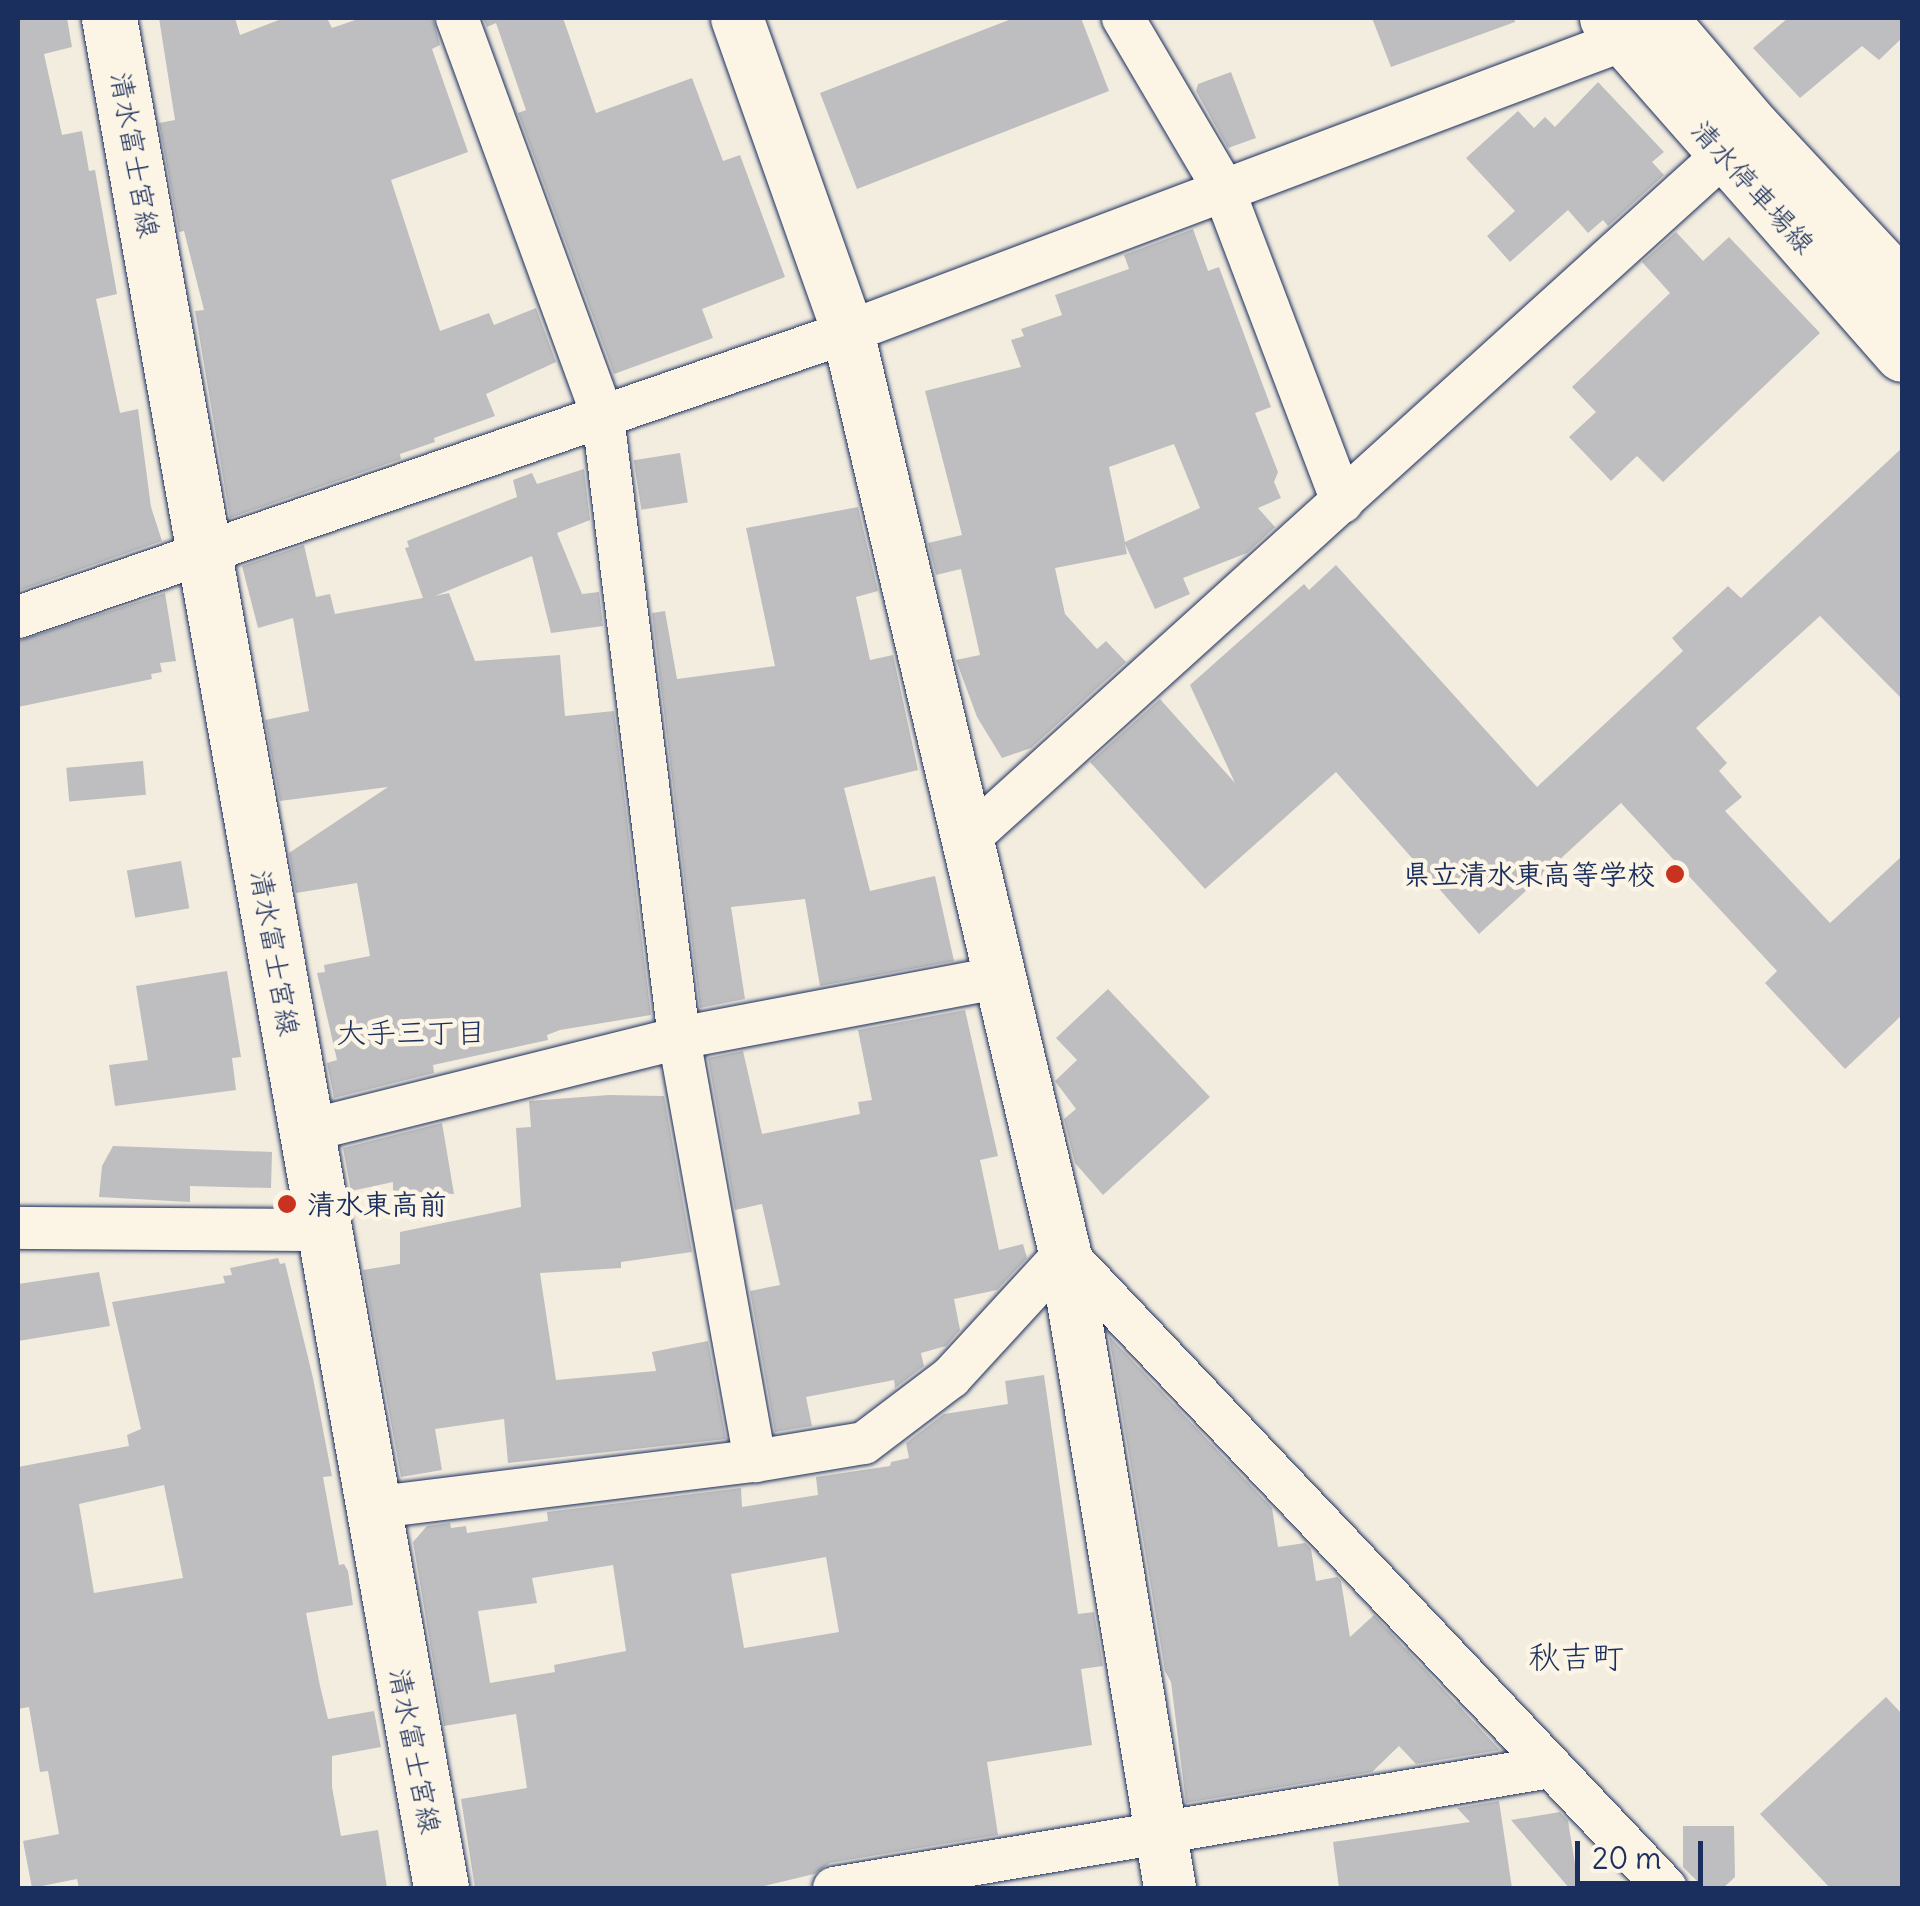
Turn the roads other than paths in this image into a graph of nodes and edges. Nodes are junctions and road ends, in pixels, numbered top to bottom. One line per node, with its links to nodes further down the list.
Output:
1 (110, 18): 13 (main road, 清水富士宮線)
2 (457, 18): 11 (street)
3 (737, 18): 9 (street)
4 (1124, 18): 7 (street)
5 (1648, 23): 6 (main road, 清水停車場線); 7 (street)
6 (1738, 142): 8 (main road, 清水停車場線); 10 (main road, 清水停車場線); 12 (street)
7 (1222, 188): 9 (street); 12 (street)
8 (1902, 288)
9 (848, 332): 11 (street); 15 (street)
10 (1902, 354)
11 (603, 417): 13 (street); 17 (street)
12 (1342, 502): 15 (street)
13 (208, 554): 14 (street); 18 (main road, 清水富士宮線)
14 (18, 617)
15 (967, 840): 16 (street)
16 (998, 978): 17 (street); 21 (street)
17 (680, 1038): 18 (street); 22 (street)
18 (306, 1130): 20 (main road, 清水富士宮線)
19 (18, 1228): 20 (street)
20 (323, 1230): 23 (main road, 清水富士宮線)
21 (1065, 1252): 22 (street); 24 (street); 25 (street)
22 (755, 1461): 23 (street)
23 (370, 1508): 27 (main road, 清水富士宮線)
24 (1550, 1767): 25 (street); 30 (street)
25 (1161, 1833): 26 (street); 29 (street)
26 (931, 1880): 28 (street)
27 (441, 1888)
28 (834, 1888)
29 (1170, 1888)
30 (1666, 1888)

